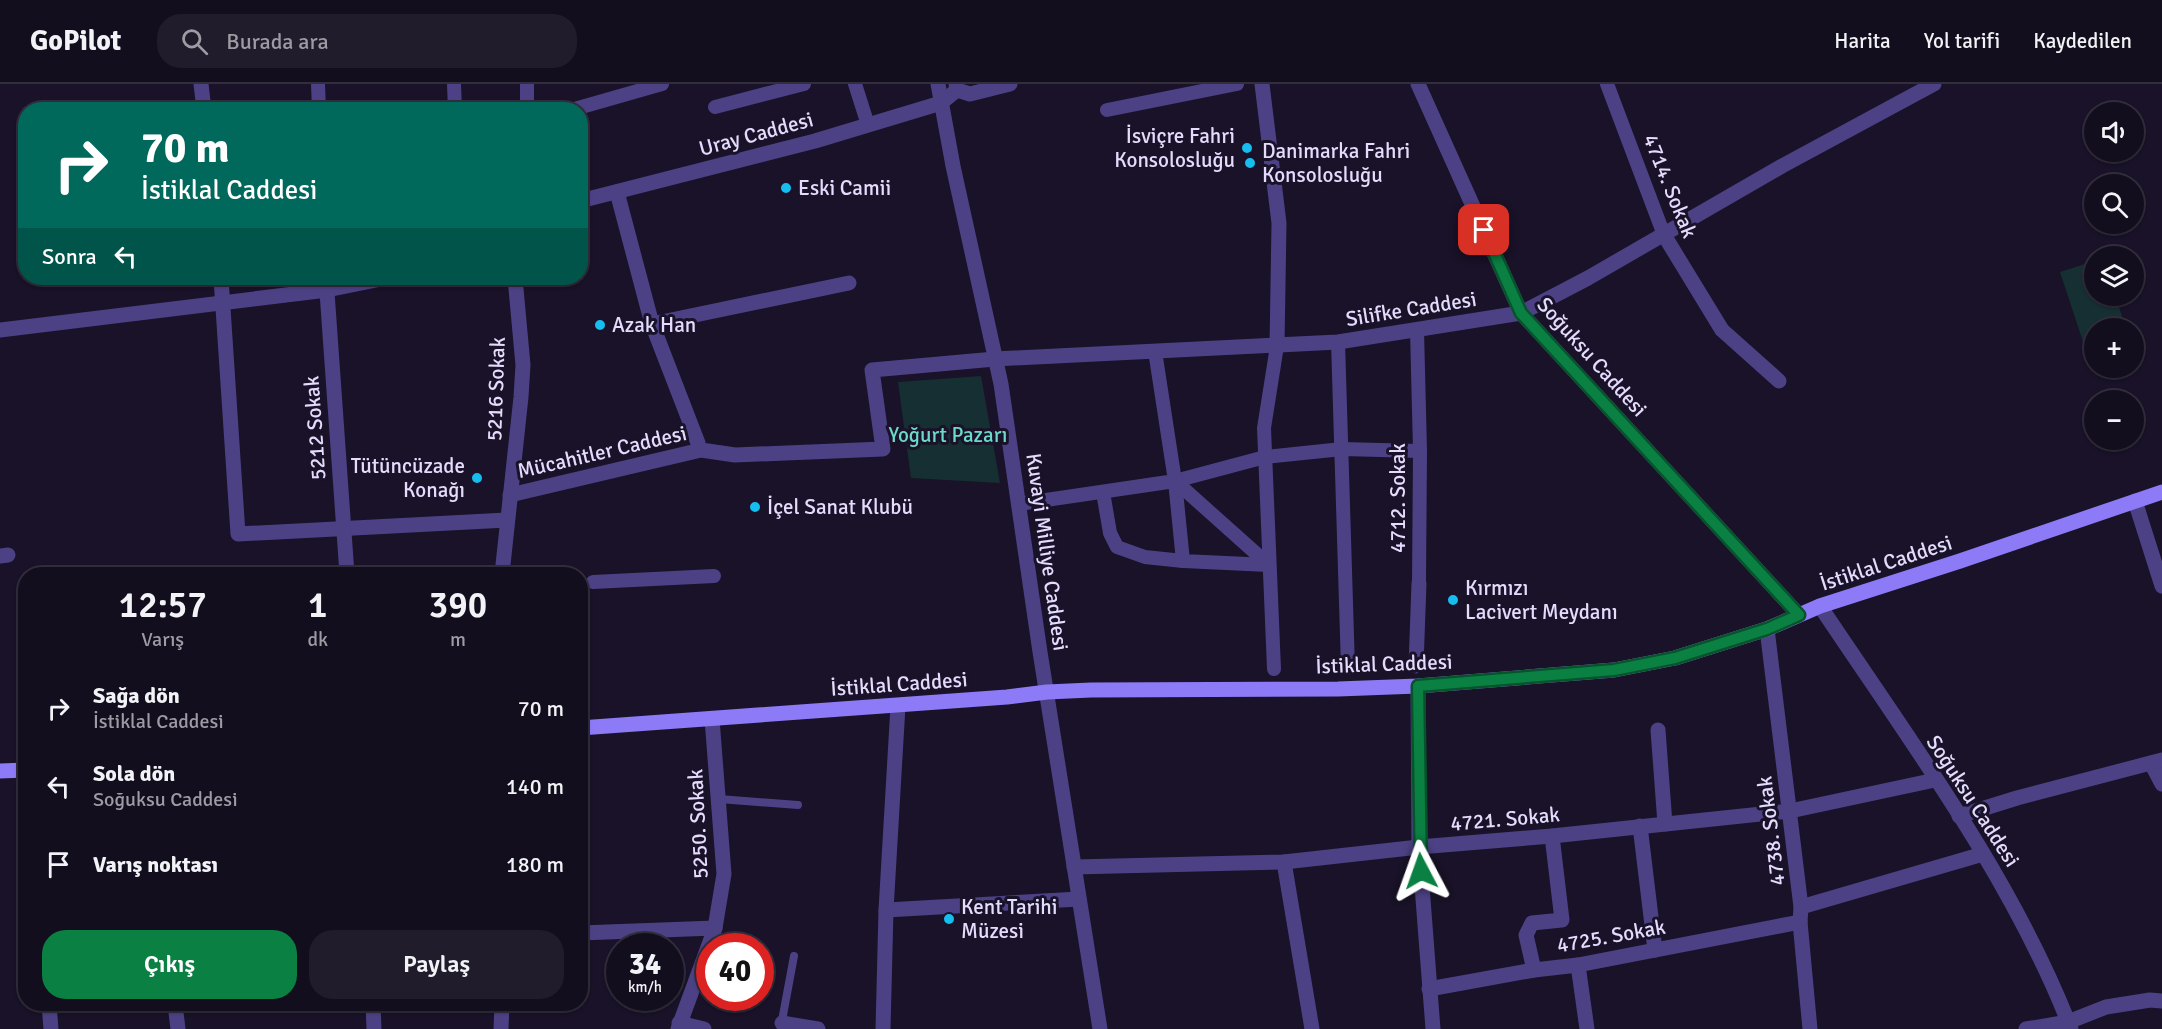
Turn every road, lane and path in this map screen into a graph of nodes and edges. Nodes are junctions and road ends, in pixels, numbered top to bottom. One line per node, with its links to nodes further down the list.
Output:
1 (201, 84): 16 (street)
2 (318, 84): 17 (street)
3 (454, 84): 18 (street)
4 (527, 84): 19 (street)
5 (662, 84): 21 (street)
6 (804, 84): 22 (street)
7 (855, 84): 24 (street)
8 (938, 84): 20 (street, Kuvayi Milliye Caddesi)
9 (1010, 84): 15 (street)
10 (1237, 84): 23 (street)
11 (1262, 84): 39 (street)
12 (1418, 84): 34 (street, Soğuksu Caddesi)
13 (1607, 84): 27 (street, 4714. Sokak)
14 (1934, 84): 27 (street, Silifke Caddesi)
15 (956, 87): 20 (street)
16 (203, 102)
17 (319, 102)
18 (455, 102)
19 (527, 102)
20 (941, 103): 24 (street, Uray Caddesi); 41 (street, Kuvayi Milliye Caddesi)
21 (588, 105)
22 (715, 107)
23 (1107, 110)
24 (868, 125): 25 (street, Uray Caddesi)
25 (617, 192): 26 (street, Uray Caddesi); 35 (street)
26 (588, 199)
27 (1664, 235): 34 (street, Silifke Caddesi); 42 (street, 4714. Sokak)
28 (849, 284): 35 (street)
29 (222, 285): 33 (street)
30 (320, 285): 33 (street)
31 (326, 285): 55 (street, 5212 Sokak)
32 (516, 285): 51 (street, 5216 Sokak)
33 (224, 302): 36 (street); 55 (street)
34 (1521, 313): 37 (street, Silifke Caddesi); 65 (street, Soğuksu Caddesi)
35 (652, 324): 45 (street)
36 (0, 330)
37 (1417, 330): 38 (street, Silifke Caddesi); 46 (street, 4712. Sokak)
38 (1338, 342): 39 (street, Silifke Caddesi); 44 (street)
39 (1277, 346): 40 (street, Silifke Caddesi); 47 (street)
40 (1155, 351): 41 (street, Silifke Caddesi); 48 (street)
41 (995, 359): 43 (street, Silifke Caddesi); 53 (street, Kuvayi Milliye Caddesi)
42 (1779, 381)
43 (883, 449): 45 (street, Mücahitler Caddesi)
44 (1342, 449): 46 (street); 47 (street); 68 (street)
45 (699, 450): 51 (street, Mücahitler Caddesi)
46 (1420, 451): 62 (street, 4712. Sokak)
47 (1265, 457): 48 (street); 57 (street)
48 (1174, 481): 49 (street); 56 (street); 57 (street)
49 (1103, 492): 53 (street); 56 (street)
50 (2162, 492): 52 (main road, İstiklal Caddesi)
51 (510, 495): 54 (street, 5216 Sokak)
52 (2135, 501): 63 (street); 64 (main road, İstiklal Caddesi)
53 (1019, 504): 71 (street, Kuvayi Milliye Caddesi)
54 (507, 520): 55 (street); 59 (street, 5216 Sokak)
55 (344, 528): 58 (street, 5212 Sokak)
56 (1183, 561): 57 (street)
57 (1269, 565): 69 (street)
58 (347, 567)
59 (503, 567)
60 (714, 576): 61 (street)
61 (593, 582)
62 (1419, 583): 67 (street, 4712. Sokak)
63 (2162, 586)
64 (1820, 606): 65 (main road, İstiklal Caddesi); 79 (street, Soğuksu Caddesi)
65 (1799, 615): 66 (main road, İstiklal Caddesi)
66 (1767, 629): 70 (main road, İstiklal Caddesi); 83 (street, 4738. Sokak)
67 (1416, 666)
68 (1348, 668)
69 (1274, 669)
70 (1418, 686): 71 (main road, İstiklal Caddesi); 88 (street)
71 (1047, 692): 72 (main road, İstiklal Caddesi); 91 (street, Kuvayi Milliye Caddesi)
72 (898, 706): 73 (main road, İstiklal Caddesi); 93 (street)
73 (712, 718): 74 (main road, İstiklal Caddesi); 81 (street, 5250. Sokak)
74 (588, 727)
75 (1658, 730): 85 (street)
76 (2156, 761): 80 (street); 84 (street)
77 (18, 770): 78 (main road)
78 (0, 771)
79 (1935, 780): 83 (street, 4721. Sokak); 84 (street, Soğuksu Caddesi)
80 (2162, 784)
81 (719, 799): 82 (lane); 95 (street, 5250. Sokak)
82 (798, 805)
83 (1790, 811): 85 (street, 4721. Sokak); 94 (street, 4738. Sokak)
84 (1959, 816): 89 (street, Soğuksu Caddesi)
85 (1665, 824): 86 (street, 4721. Sokak)
86 (1640, 826): 87 (street, 4721. Sokak); 97 (street)
87 (1552, 836): 88 (street, 4721. Sokak); 100 (street)
88 (1419, 847): 90 (street, 4721. Sokak); 101 (street)
89 (1983, 854): 94 (street, 4725. Sokak); 109 (street, Soğuksu Caddesi)
90 (1284, 862): 91 (street, 4721. Sokak); 118 (street)
91 (1074, 867): 92 (street, Kuvayi Milliye Caddesi)
92 (1079, 899): 93 (street); 117 (street, Kuvayi Milliye Caddesi)
93 (886, 910): 116 (street)
94 (1801, 915): 97 (street, 4725. Sokak); 121 (street, 4738. Sokak)
95 (715, 928): 96 (street); 107 (street, 5250. Sokak)
96 (588, 933)
97 (1655, 950): 99 (street, 4725. Sokak)
98 (794, 956): 108 (lane)
99 (1578, 965): 100 (street, 4725. Sokak); 120 (street)
100 (1534, 970): 101 (street, 4725. Sokak)
101 (1429, 989): 119 (street)
102 (2162, 1001): 109 (street)
103 (50, 1011): 110 (street)
104 (176, 1011): 111 (street)
105 (373, 1011): 112 (street)
106 (502, 1011): 113 (street)
107 (678, 1026): 114 (street)
108 (781, 1026): 115 (street)
109 (2069, 1026): 122 (street)
110 (51, 1029)
111 (178, 1029)
112 (374, 1029)
113 (501, 1029)
114 (704, 1029)
115 (818, 1029)
116 (883, 1029)
117 (1100, 1029)
118 (1312, 1029)
119 (1433, 1029)
120 (1587, 1029)
121 (1810, 1029)
122 (2026, 1029)

